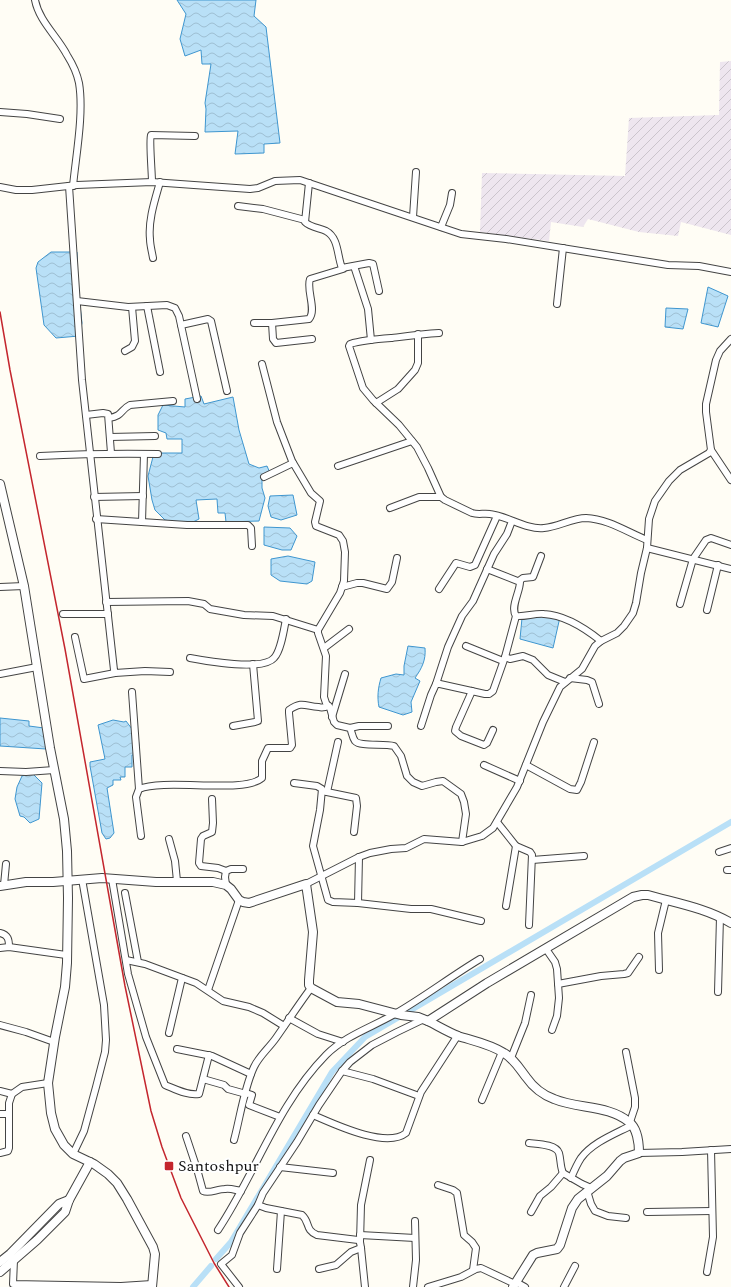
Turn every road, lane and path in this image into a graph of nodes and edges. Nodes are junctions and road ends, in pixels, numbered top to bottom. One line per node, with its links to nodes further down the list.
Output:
1 (35, 0): 9 (street)
2 (0, 112): 3 (street)
3 (60, 119)
4 (195, 136): 6 (street)
5 (416, 172): 13 (street)
6 (152, 182): 7 (street); 9 (street)
7 (160, 182): 8 (street); 17 (street)
8 (309, 183): 13 (street); 14 (street)
9 (71, 186): 10 (street); 22 (street)
10 (0, 187)
11 (452, 193): 15 (street)
12 (238, 206): 14 (street)
13 (413, 217): 15 (street)
14 (305, 220): 19 (street)
15 (441, 226): 16 (street)
16 (563, 248): 20 (street); 23 (street)
17 (153, 258)
18 (354, 266): 19 (street); 21 (street); 33 (street)
19 (344, 269): 27 (street)
20 (731, 272)
21 (379, 291)
22 (77, 301): 25 (street); 41 (street)
23 (557, 304)
24 (147, 306): 25 (street); 28 (street); 36 (street)
25 (132, 307): 34 (street)
26 (254, 323): 27 (street)
27 (272, 323): 31 (street)
28 (182, 325): 37 (street); 38 (street)
29 (418, 334): 30 (street); 33 (street); 40 (street)
30 (440, 334)
31 (312, 339)
32 (731, 339): 46 (street)
33 (371, 340): 40 (street)
34 (125, 351)
35 (262, 364): 52 (street)
36 (160, 372)
37 (227, 391)
38 (197, 399)
39 (173, 401): 42 (street)
40 (376, 403): 45 (street)
41 (86, 415): 42 (street); 47 (street)
42 (109, 418): 44 (street)
43 (155, 436): 44 (street)
44 (110, 437): 48 (street)
45 (412, 441): 53 (street); 59 (street)
46 (711, 450): 55 (street); 65 (street)
47 (90, 453): 48 (street); 51 (street); 58 (street)
48 (111, 453): 49 (street)
49 (144, 454): 50 (street); 57 (street)
50 (158, 454)
51 (40, 456)
52 (294, 464): 54 (street); 78 (street)
53 (338, 466)
54 (264, 477)
55 (731, 480)
56 (0, 484): 76 (street)
57 (143, 496): 58 (street); 64 (street)
58 (94, 497): 62 (street)
59 (441, 497): 60 (street); 61 (street)
60 (390, 508)
61 (497, 516): 63 (street); 79 (street)
62 (96, 519): 64 (street); 80 (street)
63 (512, 521): 65 (street); 73 (street)
64 (142, 522): 67 (street)
65 (647, 540): 68 (street)
66 (731, 545): 71 (street)
67 (252, 546)
68 (647, 548): 71 (street); 90 (street)
69 (541, 556): 75 (street)
70 (397, 558): 78 (street)
71 (693, 559): 72 (street); 81 (street)
72 (718, 565): 74 (street); 82 (street)
73 (487, 569): 75 (street); 102 (street)
74 (731, 569)
75 (519, 581): 85 (street)
76 (24, 586): 77 (street); 96 (street)
77 (0, 587)
78 (342, 587): 88 (street)
79 (439, 589)
80 (106, 602): 84 (street); 86 (street)
81 (680, 604)
82 (707, 610)
83 (63, 614): 84 (street)
84 (108, 614): 98 (street)
85 (516, 616): 90 (street); 94 (street)
86 (286, 619): 88 (street); 95 (street)
87 (349, 629): 92 (street)
88 (318, 630): 92 (street)
89 (75, 638): 98 (street)
90 (601, 641): 101 (street)
91 (466, 646): 94 (street)
92 (324, 648): 106 (street)
93 (190, 658): 95 (street)
94 (504, 659): 101 (street); 104 (street)
95 (253, 664): 108 (street)
96 (37, 667): 99 (street); 117 (street)
97 (170, 672): 98 (street)
98 (115, 673)
99 (0, 674)
100 (345, 674): 107 (street)
101 (568, 680): 105 (street); 116 (street)
102 (436, 684): 104 (street); 110 (street)
103 (132, 692): 121 (street)
104 (470, 694): 112 (street)
105 (599, 704)
106 (329, 706): 107 (street); 121 (street)
107 (332, 718): 111 (street)
108 (233, 726)
109 (388, 726): 111 (street)
110 (420, 726)
111 (350, 728): 128 (street)
112 (494, 730)
113 (338, 742): 122 (street)
114 (594, 742): 116 (street)
115 (484, 765): 119 (street)
116 (526, 765): 119 (street)
117 (54, 770): 118 (street); 141 (street)
118 (0, 771)
119 (520, 781): 124 (street)
120 (294, 783): 122 (street)
121 (139, 789): 126 (street)
122 (325, 792): 125 (street); 138 (street)
123 (212, 799): 137 (street)
124 (497, 822): 128 (street); 129 (street)
125 (354, 832)
126 (141, 836)
127 (169, 838): 142 (street)
128 (462, 842): 133 (street)
129 (516, 846): 134 (street); 150 (street)
130 (731, 848): 131 (street)
131 (719, 852)
132 (584, 856): 134 (street)
133 (359, 857): 138 (street); 149 (street)
134 (532, 860): 154 (street)
135 (6, 864): 144 (street)
136 (243, 869): 137 (street)
137 (226, 871): 145 (street)
138 (321, 876): 143 (street); 149 (street)
139 (82, 879): 140 (street); 141 (street); 207 (street)
140 (112, 879): 142 (street); 161 (street)
141 (68, 881): 144 (street); 159 (street)
142 (177, 881): 145 (street)
143 (306, 884): 147 (street); 167 (street)
144 (2, 885)
145 (226, 885): 147 (street)
146 (125, 893): 163 (street)
147 (239, 900): 168 (street)
148 (666, 900): 151 (street); 158 (street); 164 (street)
149 (358, 903): 152 (street)
150 (506, 906)
151 (720, 917): 153 (street); 169 (street)
152 (481, 921)
153 (731, 923)
154 (529, 925)
155 (0, 933): 156 (street)
156 (9, 947): 157 (street); 159 (street)
157 (0, 948)
158 (546, 949): 166 (street); 173 (street)
159 (66, 955): 179 (street)
160 (639, 957): 166 (street)
161 (126, 960): 163 (street); 188 (street)
162 (480, 960): 171 (street)
163 (138, 962): 165 (street)
164 (659, 970)
165 (182, 978): 168 (street); 177 (street)
166 (558, 984): 176 (street)
167 (311, 988): 171 (street); 172 (street)
168 (208, 990): 175 (street)
169 (718, 992)
170 (531, 995): 185 (street)
171 (399, 1014): 173 (street); 180 (street)
172 (289, 1018): 175 (street); 180 (street)
173 (424, 1019): 178 (street); 186 (street)
174 (0, 1025): 179 (street)
175 (284, 1026): 187 (street)
176 (552, 1030)
177 (169, 1033)
178 (458, 1035): 182 (street); 193 (street)
179 (54, 1042): 189 (street)
180 (343, 1042): 198 (street)
181 (177, 1049): 184 (street)
182 (502, 1052): 185 (street); 194 (street)
183 (626, 1052): 199 (street)
184 (209, 1055): 187 (street); 188 (street)
185 (511, 1058): 199 (street)
186 (342, 1071): 193 (street); 197 (street)
187 (252, 1074): 192 (street)
188 (203, 1079): 192 (street)
189 (48, 1083): 191 (street); 207 (street)
190 (0, 1091): 191 (street)
191 (12, 1094): 196 (street)
192 (246, 1094): 198 (street); 201 (street)
193 (419, 1096): 197 (street)
194 (482, 1100)
195 (0, 1114): 196 (street)
196 (8, 1114): 205 (street)
197 (313, 1115): 210 (street)
198 (280, 1117): 216 (street)
199 (631, 1124): 206 (street); 213 (street)
200 (186, 1136): 216 (street)
201 (234, 1140)
202 (529, 1142): 212 (street)
203 (731, 1149): 204 (street)
204 (711, 1150): 206 (street); 219 (street)
205 (0, 1153)
206 (640, 1153): 215 (street)
207 (73, 1154): 209 (street)
208 (370, 1160): 225 (street)
209 (90, 1162): 228 (street); 238 (street)
210 (280, 1168): 211 (street); 217 (street)
211 (333, 1173)
212 (563, 1173): 213 (street); 220 (street)
213 (571, 1178): 215 (street)
214 (438, 1185): 233 (street)
215 (589, 1189): 222 (street); 236 (street)
216 (241, 1191): 224 (street)
217 (258, 1205): 218 (street); 239 (street)
218 (281, 1211): 227 (street); 231 (street)
219 (712, 1211): 221 (street); 235 (street)
220 (531, 1212)
221 (647, 1212)
222 (626, 1218)
223 (415, 1221): 226 (street)
224 (218, 1230)
225 (360, 1235): 226 (street); 227 (street)
226 (415, 1238): 241 (street)
227 (361, 1245): 232 (street); 240 (street)
228 (12, 1257): 229 (street); 234 (street); 237 (street)
229 (0, 1262)
230 (576, 1266): 244 (street)
231 (277, 1269)
232 (319, 1269)
233 (473, 1270): 236 (street); 242 (street)
234 (0, 1272)
235 (707, 1272)
236 (515, 1285): 243 (street)
237 (13, 1286): 238 (street)
238 (152, 1286)
239 (239, 1287)
240 (365, 1287)
241 (413, 1287)
242 (428, 1287)
243 (525, 1287)
244 (564, 1287)

